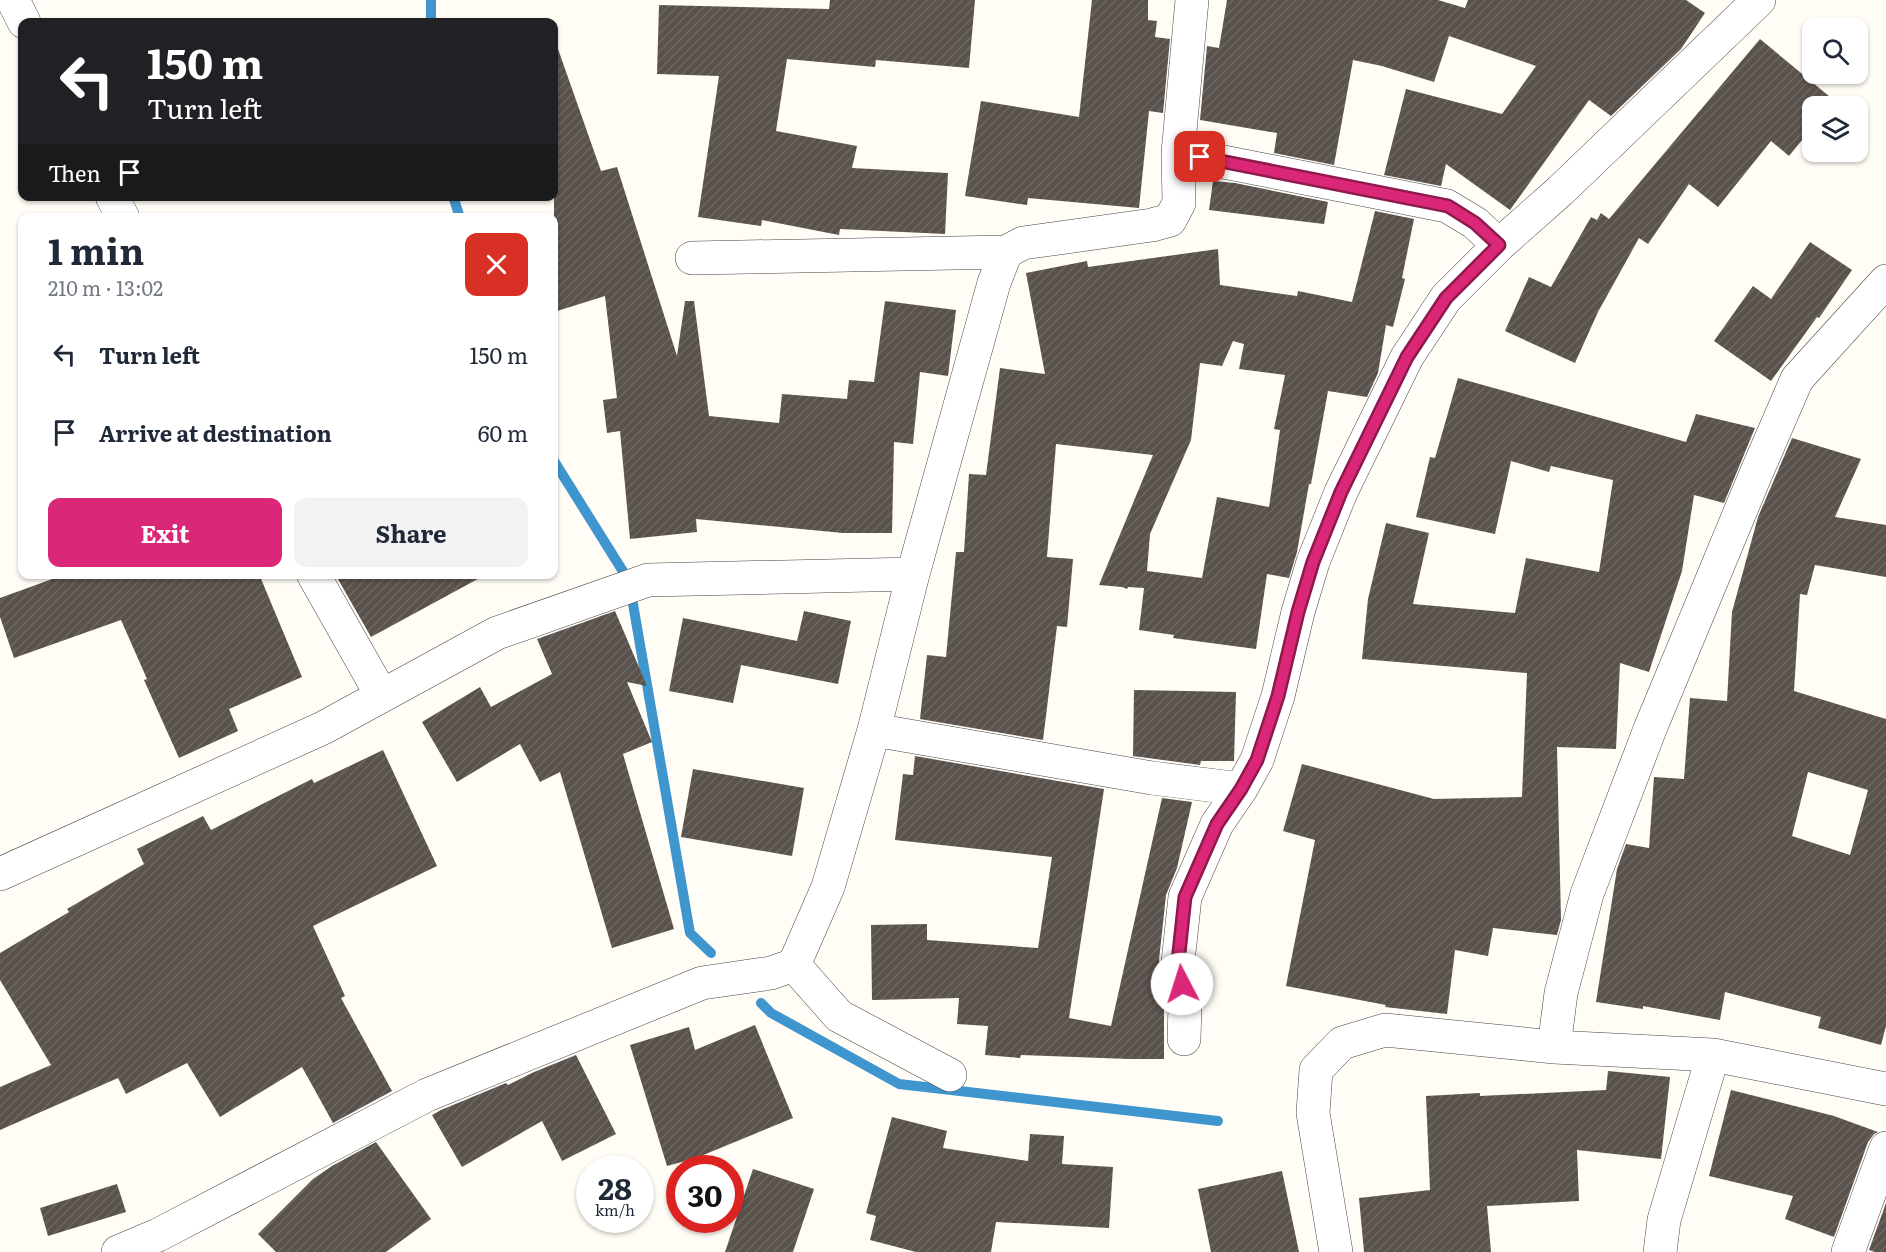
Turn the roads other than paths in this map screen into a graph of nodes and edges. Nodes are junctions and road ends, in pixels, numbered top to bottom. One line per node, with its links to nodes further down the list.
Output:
1 (13, 0): 4 (street)
2 (1192, 0): 5 (street)
3 (1759, 0): 6 (street)
4 (22, 18)
5 (1178, 153): 6 (street); 7 (street)
6 (1499, 245): 14 (street)
7 (1006, 252): 8 (street); 10 (street)
8 (692, 258)
9 (1886, 281): 18 (street)
10 (913, 574): 12 (street); 13 (street)
11 (316, 579): 12 (street)
12 (382, 696): 15 (street)
13 (874, 730): 14 (street); 16 (street)
14 (1241, 789): 17 (street)
15 (0, 874)
16 (795, 965): 20 (street); 23 (street)
17 (1184, 1039)
18 (1554, 1047): 19 (street); 25 (street)
19 (1713, 1055): 21 (street); 26 (street)
20 (950, 1075)
21 (1886, 1089)
22 (1886, 1148): 27 (street)
23 (170, 1243): 24 (street)
24 (118, 1252)
25 (1336, 1252)
26 (1660, 1252)
27 (1848, 1252)

